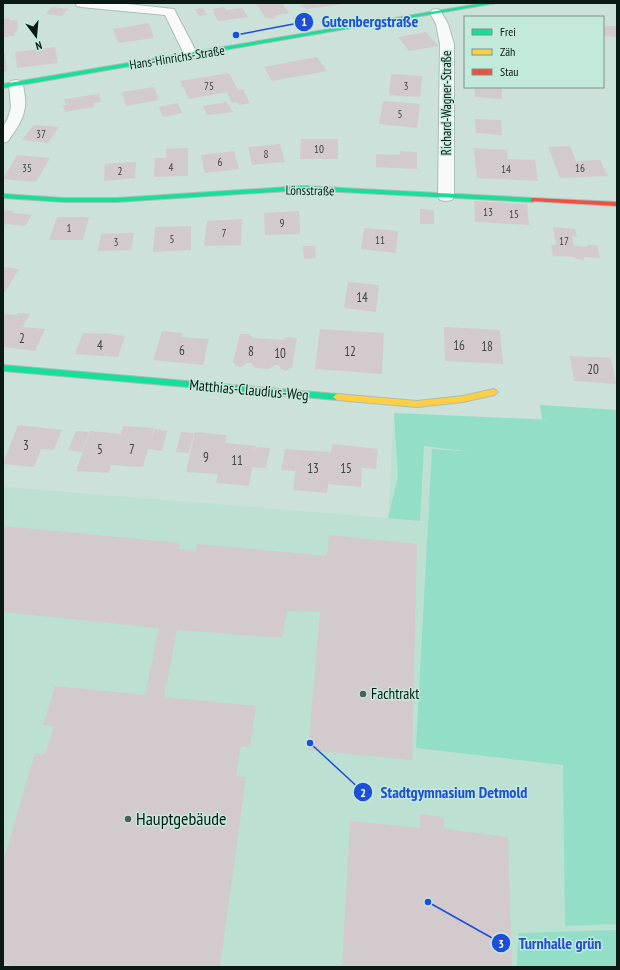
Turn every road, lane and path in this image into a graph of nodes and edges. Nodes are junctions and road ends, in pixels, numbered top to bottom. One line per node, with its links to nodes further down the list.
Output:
1 (81, 3): 4 (street)
2 (493, 3): 3 (street, Hans-Hinrichs-Straße)
3 (436, 13): 4 (street, Hans-Hinrichs-Straße); 8 (street, Richard-Wagner-Straße)
4 (191, 55): 5 (street, Hans-Hinrichs-Straße)
5 (10, 85): 6 (street)
6 (3, 138)
7 (3, 196): 8 (street, Lönsstraße)
8 (446, 196): 9 (street, Lönsstraße)
9 (617, 204)
10 (3, 368): 11 (street, Matthias-Claudius-Weg)
11 (494, 392)

